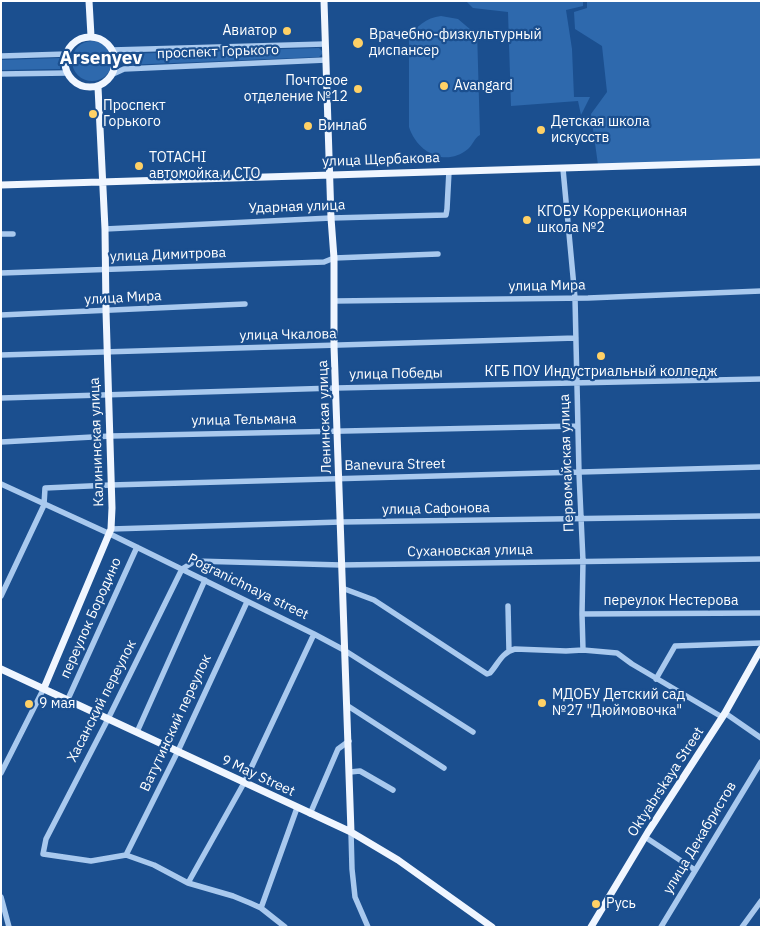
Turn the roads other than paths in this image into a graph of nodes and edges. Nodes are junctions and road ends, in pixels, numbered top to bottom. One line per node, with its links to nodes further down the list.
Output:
1 (89, 1): 3 (main road)
2 (324, 1): 4 (main road, Ленинская улица)
3 (91, 36): 5 (main road); 6 (main road)
4 (325, 44): 5 (street, проспект Горького); 8 (main road, Ленинская улица)
5 (112, 50): 11 (main road)
6 (66, 54): 7 (street); 9 (main road)
7 (1, 56)
8 (326, 60): 11 (street, проспект Горького); 16 (main road, Ленинская улица)
9 (67, 73): 10 (street); 12 (main road)
10 (1, 74)
11 (113, 74): 12 (main road, проспект Горького)
12 (98, 87): 17 (main road, Калининская улица)
13 (761, 162): 14 (main road, улица Щербакова)
14 (563, 169): 15 (main road, улица Щербакова); 28 (street, Первомайская улица)
15 (449, 171): 16 (main road, улица Щербакова); 19 (street, Ударная улица)
16 (329, 175): 17 (main road, улица Щербакова); 19 (main road, Ленинская улица)
17 (102, 181): 18 (main road, улица Щербакова); 20 (main road, Калининская улица)
18 (1, 184)
19 (331, 218): 20 (street, Ударная улица); 24 (main road, Ленинская улица)
20 (105, 228): 25 (main road, Калининская улица)
21 (1, 234): 22 (street)
22 (13, 234)
23 (438, 254): 24 (street, улица Димитрова)
24 (334, 258): 25 (street, улица Димитрова); 29 (main road, Ленинская улица)
25 (105, 270): 26 (street, улица Димитрова); 31 (main road, Калининская улица)
26 (1, 273)
27 (761, 291): 28 (street, улица Мира)
28 (575, 298): 29 (street, улица Мира); 33 (street, Первомайская улица)
29 (334, 301): 34 (main road, Ленинская улица)
30 (245, 304): 31 (street, улица Мира)
31 (106, 312): 32 (street, улица Мира); 35 (main road, Калининская улица)
32 (1, 315)
33 (576, 338): 34 (street, улица Чкалова); 38 (street, Первомайская улица)
34 (334, 346): 35 (street, улица Чкалова); 39 (main road, Ленинская улица)
35 (108, 352): 36 (street, улица Чкалова); 40 (main road, Калининская улица)
36 (1, 355)
37 (761, 379): 38 (street, улица Победы)
38 (577, 383): 39 (street, улица Победы); 42 (street, Первомайская улица)
39 (336, 388): 40 (street, улица Победы); 43 (main road, Ленинская улица)
40 (109, 395): 41 (street, улица Победы); 44 (main road, Калининская улица)
41 (1, 398)
42 (578, 426): 43 (street, улица Тельмана); 47 (street, Первомайская улица)
43 (338, 430): 44 (street, улица Тельмана); 48 (main road, Ленинская улица)
44 (111, 436): 45 (street, улица Тельмана); 50 (main road, Калининская улица)
45 (1, 442)
46 (761, 467): 47 (street, Banevura Street)
47 (579, 473): 48 (street, Banevura Street); 53 (street, Первомайская улица)
48 (340, 478): 50 (street, Banevura Street); 54 (main road, Ленинская улица)
49 (1, 484): 51 (street, Pogranichnaya street)
50 (112, 485): 51 (street, Banevura Street); 55 (main road, Калининская улица)
51 (44, 505): 55 (street, Pogranichnaya street); 63 (street)
52 (761, 516): 53 (street, улица Сафонова)
53 (582, 519): 54 (street, улица Сафонова); 58 (street, Первомайская улица)
54 (341, 522): 55 (street, улица Сафонова); 59 (main road, Ленинская улица)
55 (110, 531): 56 (street, Pogranichnaya street); 76 (main road, Калининская улица)
56 (137, 547): 60 (street, Pogranichnaya street); 77 (street, переулок Бородино)
57 (761, 559): 58 (street, Сухановская улица)
58 (583, 561): 59 (street, Сухановская улица); 67 (street, Первомайская улица)
59 (341, 566): 60 (street, Сухановская улица); 62 (main road, Ленинская улица)
60 (182, 568): 61 (street, Pogranichnaya street); 80 (street, Хасанский переулок)
61 (205, 580): 64 (street, Pogranichnaya street); 81 (street)
62 (342, 588): 71 (main road, Ленинская улица); 72 (street)
63 (1, 596)
64 (247, 602): 68 (street, Pogranichnaya street); 85 (street, Ватутинский переулок)
65 (508, 606): 72 (street)
66 (761, 612): 67 (street, переулок Нестерова)
67 (582, 614): 73 (street, Первомайская улица)
68 (314, 634): 71 (street, Pogranichnaya street); 90 (street)
69 (761, 644): 75 (street)
70 (761, 649): 79 (main road, Oktyabrskaya Street)
71 (344, 650): 78 (main road, Ленинская улица); 82 (street, Pogranichnaya street)
72 (509, 650): 73 (street)
73 (583, 650): 75 (street)
74 (1, 669): 76 (main road, 9 May Street)
75 (656, 678): 79 (street)
76 (44, 688): 77 (main road, 9 May Street); 89 (street, Калининская улица)
77 (68, 700): 80 (main road, 9 May Street)
78 (348, 706): 84 (main road, Ленинская улица); 87 (street)
79 (723, 715): 83 (street); 95 (main road, Oktyabrskaya Street)
80 (108, 718): 81 (main road, 9 May Street); 96 (street, Хасанский переулок)
81 (137, 732): 85 (main road, 9 May Street)
82 (473, 732)
83 (761, 738)
84 (349, 741): 88 (main road, Ленинская улица); 93 (street)
85 (178, 751): 90 (main road, 9 May Street); 96 (street, Ватутинский переулок)
86 (761, 762): 97 (street, улица Декабристов)
87 (444, 768)
88 (350, 772): 91 (street); 94 (main road, Ленинская улица)
89 (1, 773)
90 (244, 783): 92 (main road, 9 May Street); 98 (street)
91 (393, 790)
92 (297, 808): 93 (main road, 9 May Street); 101 (street)
93 (310, 814): 94 (main road, 9 May Street)
94 (351, 832): 104 (street); 105 (main road, 9 May Street)
95 (645, 837): 97 (street); 106 (main road, Oktyabrskaya Street)
96 (126, 854): 98 (street)
97 (695, 870): 107 (street, улица Декабристов)
98 (188, 883): 101 (street)
99 (1, 897): 102 (street)
100 (761, 901): 108 (street)
101 (261, 908): 103 (street)
102 (9, 927)
103 (285, 927)
104 (368, 927)
105 (492, 927)
106 (591, 927)
107 (661, 927)
108 (742, 927)

